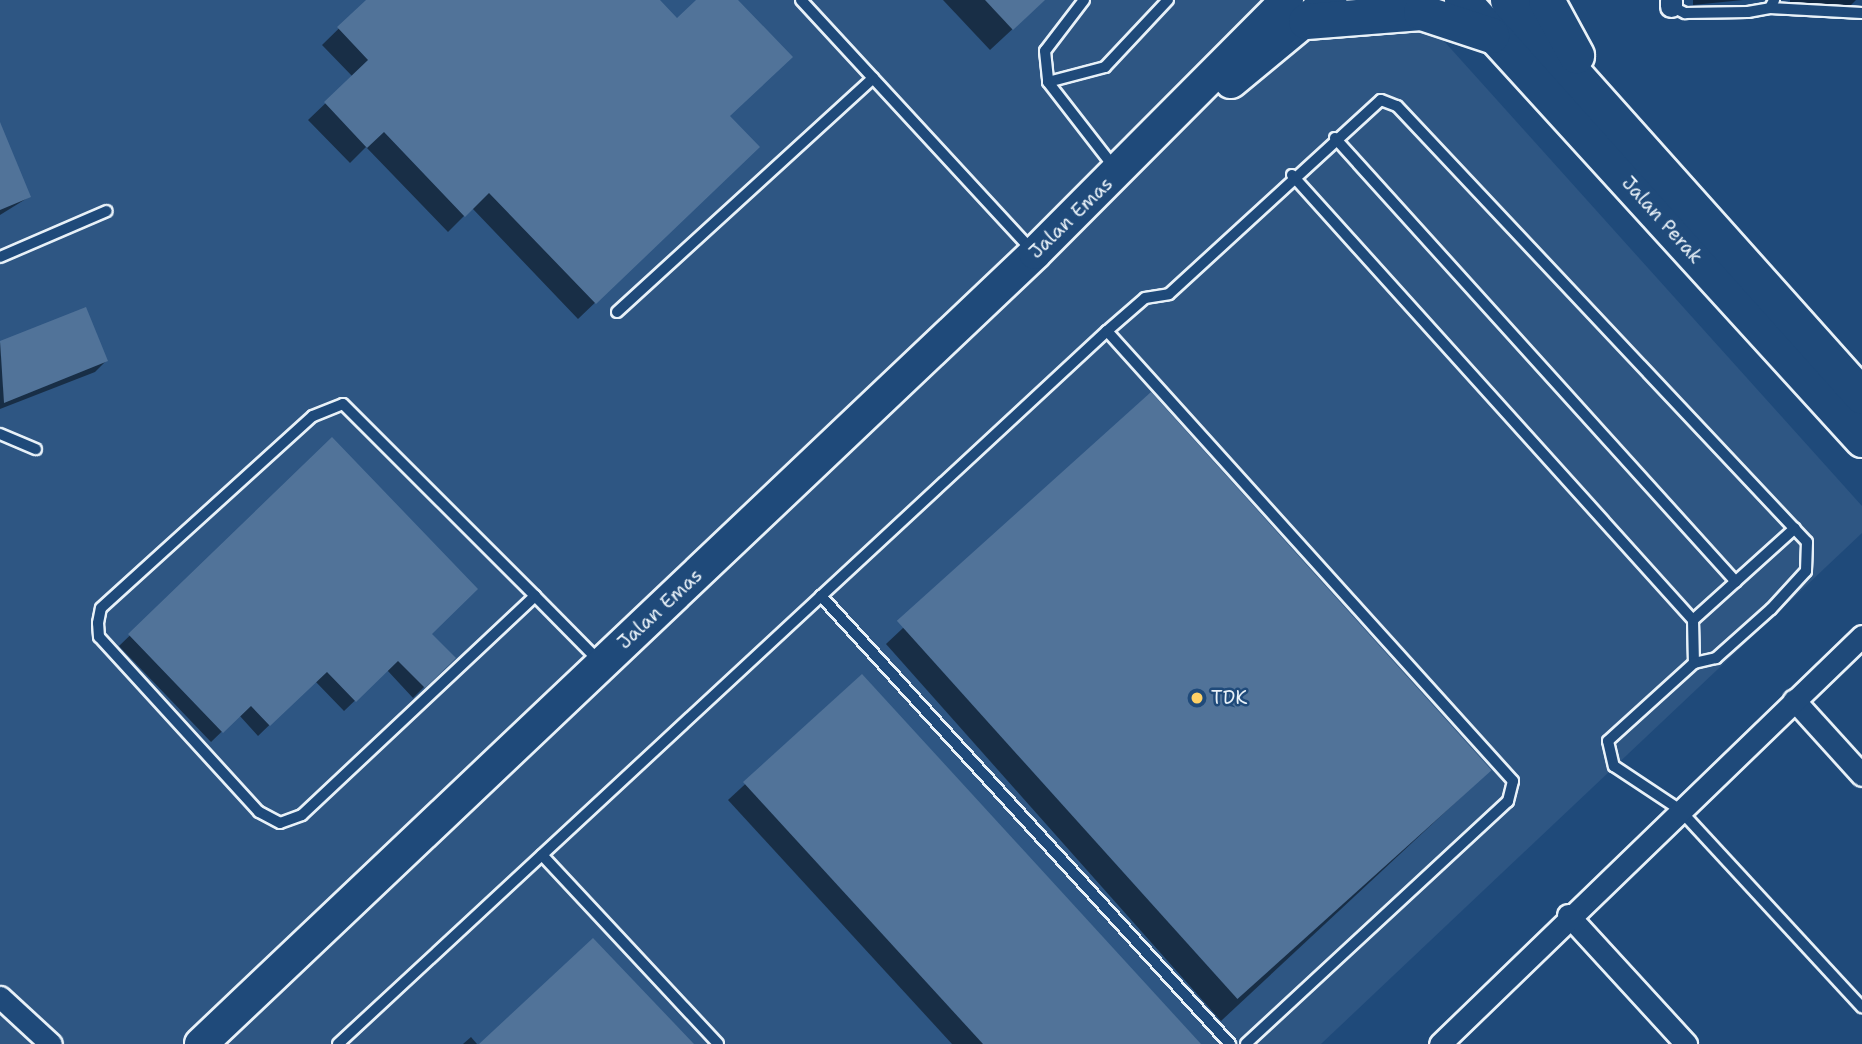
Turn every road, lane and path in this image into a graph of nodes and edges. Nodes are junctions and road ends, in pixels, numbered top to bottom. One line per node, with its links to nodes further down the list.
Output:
1 (801, 0): 12 (lane)
2 (1084, 0): 13 (lane)
3 (1168, 0): 13 (lane)
4 (1462, 0): 11 (main road, Jalan Perak)
5 (1508, 0): 14 (main road, Jalan Perak)
6 (1546, 0): 14 (main road)
7 (1671, 3): 8 (lane)
8 (1772, 4): 10 (lane)
9 (1308, 7): 11 (main road); 16 (main road, Jalan Emas)
10 (1862, 13)
11 (1495, 36): 25 (main road, Jalan Perak)
12 (873, 78): 19 (lane); 21 (lane)
13 (1048, 82): 16 (lane)
14 (1603, 103): 23 (main road, Jalan Perak)
15 (1335, 138): 17 (lane); 27 (lane); 28 (lane)
16 (1118, 172): 19 (main road, Jalan Emas)
17 (1292, 175): 22 (lane); 31 (lane)
18 (107, 212): 20 (lane)
19 (1035, 253): 34 (main road, Jalan Emas)
20 (0, 257)
21 (617, 312)
22 (1107, 331): 30 (lane); 48 (lane)
23 (1862, 396)
24 (0, 434): 26 (lane)
25 (1862, 439)
26 (36, 449)
27 (1796, 528): 28 (lane); 33 (lane)
28 (1736, 582): 31 (lane)
29 (535, 596): 29 (lane); 34 (lane)
30 (821, 596): 38 (lane); 47 (lane)
31 (1693, 620): 33 (lane)
32 (1862, 636): 35 (street)
33 (1694, 663): 37 (lane)
34 (602, 664): 44 (main road, Jalan Emas)
35 (1794, 700): 36 (street); 37 (street)
36 (1862, 775)
37 (1679, 809): 39 (street); 41 (lane)
38 (542, 855): 45 (lane); 46 (lane)
39 (1567, 915): 42 (street); 49 (street)
40 (0, 997): 43 (street)
41 (1862, 1007)
42 (1451, 1041)
43 (51, 1044)
44 (201, 1044)
45 (338, 1044)
46 (718, 1044)
47 (1230, 1044)
48 (1246, 1044)
49 (1686, 1044)

